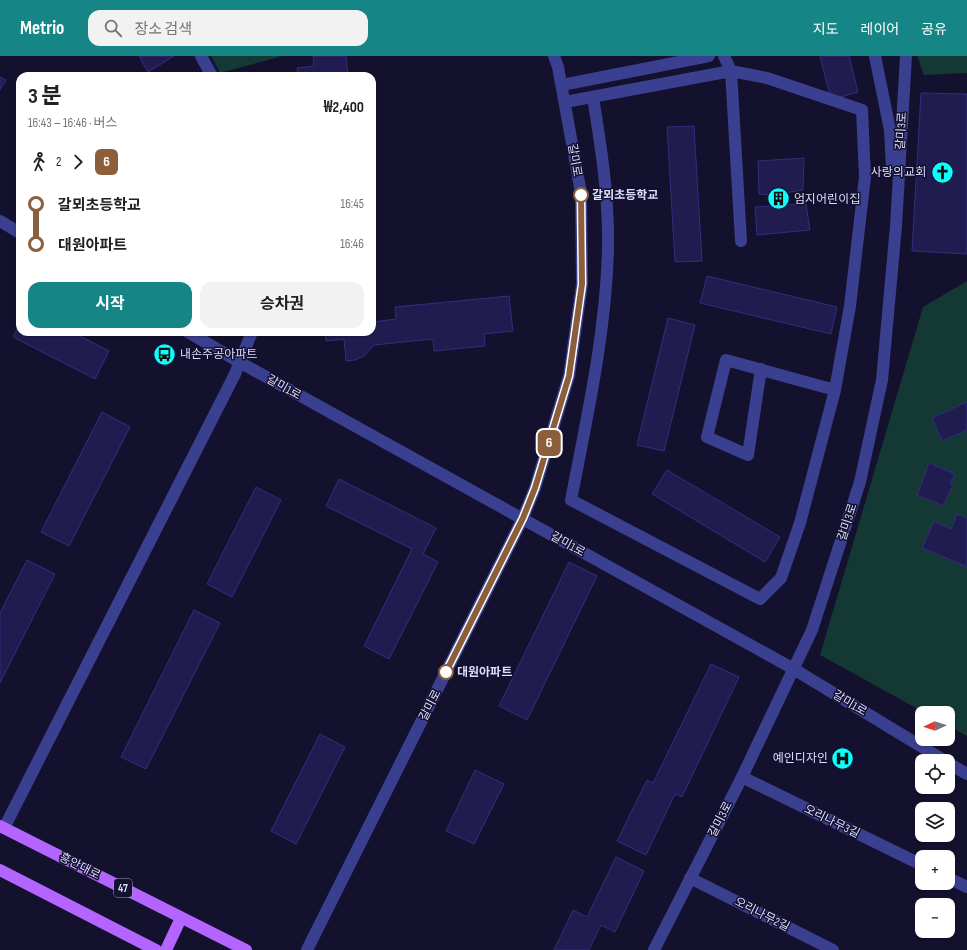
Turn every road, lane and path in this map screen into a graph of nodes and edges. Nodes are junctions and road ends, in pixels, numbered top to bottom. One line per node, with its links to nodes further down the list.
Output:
1 (201, 56): 8 (street)
2 (554, 56): 9 (street, 갈미로)
3 (709, 56): 9 (street)
4 (724, 56): 7 (street)
5 (875, 56): 13 (street)
6 (906, 56): 13 (street, 갈미3로)
7 (731, 71): 10 (street); 15 (street); 19 (street)
8 (210, 72)
9 (562, 85): 11 (street, 갈미로)
10 (594, 97): 11 (street); 19 (street)
11 (565, 102): 20 (street, 갈미로)
12 (0, 221): 14 (street)
13 (896, 226): 21 (street, 갈미3로)
14 (16, 231)
15 (741, 241)
16 (195, 336): 20 (street, 갈미1로)
17 (250, 336): 26 (street, bridge)
18 (761, 369): 18 (street); 19 (street)
19 (835, 390)
20 (523, 518): 21 (street, 갈미1로); 36 (street, 갈미로)
21 (792, 668): 22 (street, 갈미1로); 25 (street, 갈미3로)
22 (933, 754)
23 (955, 767): 24 (street)
24 (967, 774)
25 (742, 777): 27 (street, 오리나무3길); 29 (street, 갈미3로)
26 (2, 827): 32 (main road, 흥안대로 / 47)
27 (915, 862)
28 (0, 870): 33 (main road)
29 (690, 878): 37 (street, 갈미3로); 38 (street, 오리나무2길)
30 (955, 881): 31 (street)
31 (967, 887)
32 (181, 918): 34 (main road); 35 (main road, 흥안대로 / 47)
33 (156, 950)
34 (166, 950)
35 (246, 950)
36 (306, 950)
37 (654, 950)
38 (833, 950)

